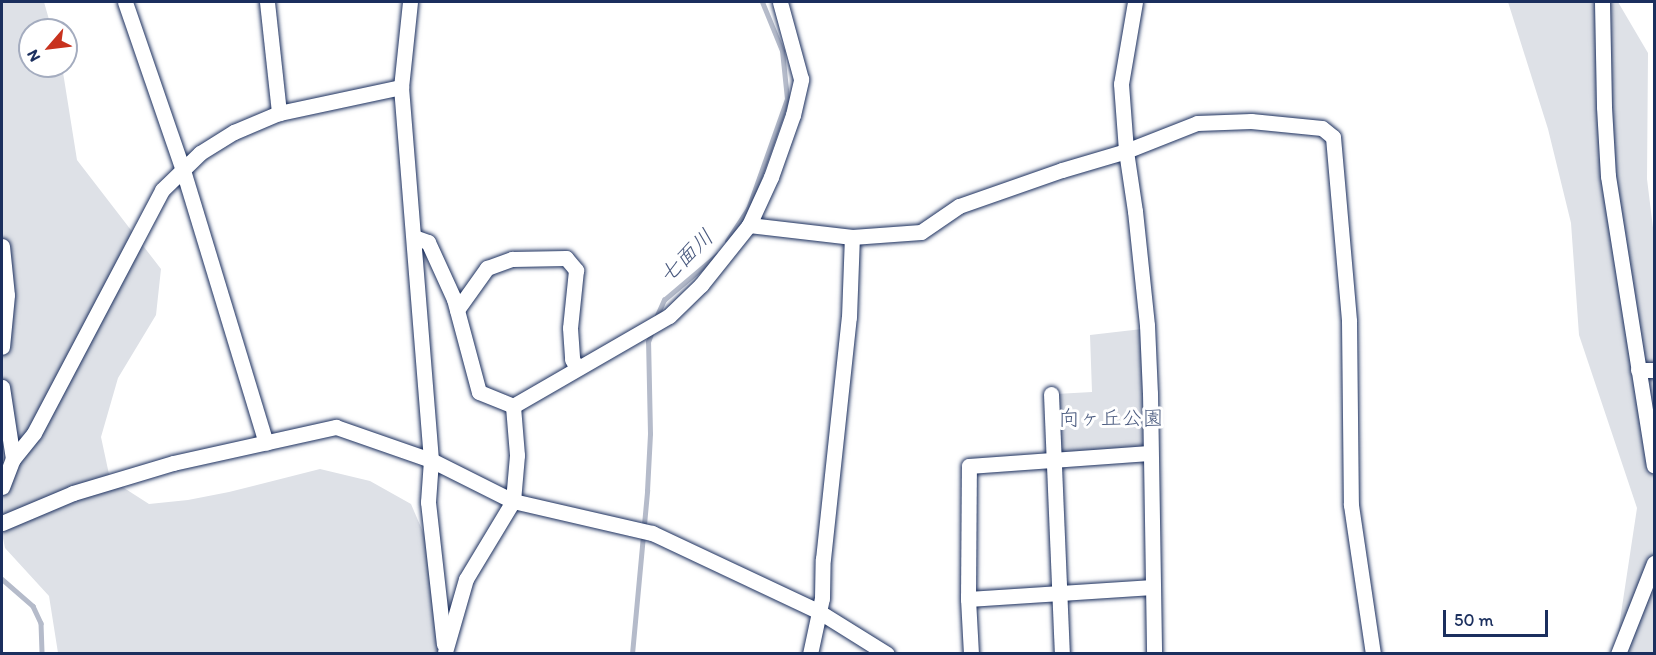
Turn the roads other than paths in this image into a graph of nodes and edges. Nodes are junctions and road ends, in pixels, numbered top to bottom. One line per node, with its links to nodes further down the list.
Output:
1 (125, 2): 10 (street)
2 (267, 2): 8 (street)
3 (410, 2): 7 (street)
4 (780, 2): 11 (street)
5 (1135, 2): 9 (street)
6 (1602, 2): 18 (street)
7 (401, 87): 8 (street); 12 (street)
8 (279, 113): 10 (street)
9 (1126, 151): 13 (street); 24 (street); 43 (street)
10 (183, 170): 23 (street); 25 (street)
11 (749, 225): 13 (street); 17 (street)
12 (414, 237): 15 (street); 26 (street)
13 (852, 237): 36 (street)
14 (2, 246): 16 (street)
15 (457, 310): 17 (street); 22 (street)
16 (2, 347)
17 (577, 368): 22 (street)
18 (1638, 370): 19 (street); 28 (street)
19 (1654, 370)
20 (2, 387): 25 (street)
21 (1051, 394): 27 (street)
22 (513, 406): 30 (street)
23 (266, 443): 26 (street); 31 (street)
24 (1149, 453): 27 (street); 33 (street)
25 (13, 459): 29 (street)
26 (431, 460): 30 (street); 37 (street)
27 (1054, 460): 34 (street); 35 (street)
28 (1654, 465)
29 (2, 487)
30 (513, 501): 36 (street); 37 (street)
31 (2, 523)
32 (1654, 563): 44 (street)
33 (1153, 587): 34 (street); 42 (street)
34 (1061, 593): 35 (street); 41 (street)
35 (968, 598): 40 (street)
36 (818, 611): 38 (street); 39 (street)
37 (445, 653)
38 (810, 654)
39 (887, 654)
40 (971, 654)
41 (1062, 654)
42 (1154, 654)
43 (1373, 654)
44 (1618, 654)

